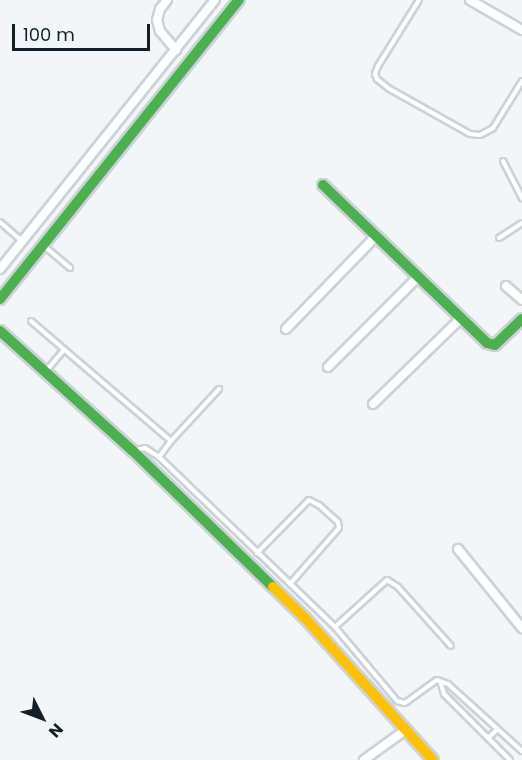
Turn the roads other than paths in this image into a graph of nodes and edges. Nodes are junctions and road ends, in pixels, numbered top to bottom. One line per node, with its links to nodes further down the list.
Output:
1 (167, 0): 7 (street)
2 (215, 0): 7 (street)
3 (239, 0): 17 (street)
4 (419, 0): 8 (lane)
5 (470, 0): 6 (street)
6 (522, 30)
7 (176, 50): 16 (street)
8 (522, 81)
9 (503, 161): 11 (lane)
10 (323, 185): 14 (street)
11 (522, 198)
12 (0, 222): 16 (lane)
13 (522, 223): 15 (lane)
14 (376, 236): 20 (street); 27 (street)
15 (500, 238)
16 (22, 242): 19 (street)
17 (43, 245): 18 (lane); 22 (street)
18 (70, 268)
19 (0, 269)
20 (418, 277): 24 (street); 30 (street)
21 (506, 286): 23 (street)
22 (0, 299)
23 (522, 300)
24 (461, 318): 25 (street); 33 (street)
25 (522, 319)
26 (30, 321): 29 (lane)
27 (286, 329)
28 (0, 331): 31 (street)
29 (64, 350): 31 (lane); 34 (lane)
30 (328, 367)
31 (45, 372): 35 (street)
32 (219, 389): 34 (lane)
33 (373, 404)
34 (171, 441): 36 (lane)
35 (133, 451): 36 (lane); 45 (street)
36 (159, 457): 38 (lane)
37 (458, 549): 41 (street)
38 (257, 553): 39 (lane); 39 (lane)
39 (290, 584): 40 (lane)
40 (335, 627): 42 (lane); 43 (lane)
41 (522, 628)
42 (451, 646)
43 (441, 684): 44 (lane); 46 (lane)
44 (498, 729): 46 (lane); 47 (lane)
45 (404, 731): 48 (street); 49 (street)
46 (488, 738): 50 (lane)
47 (522, 751)
48 (364, 760)
49 (433, 760)
50 (510, 760)

